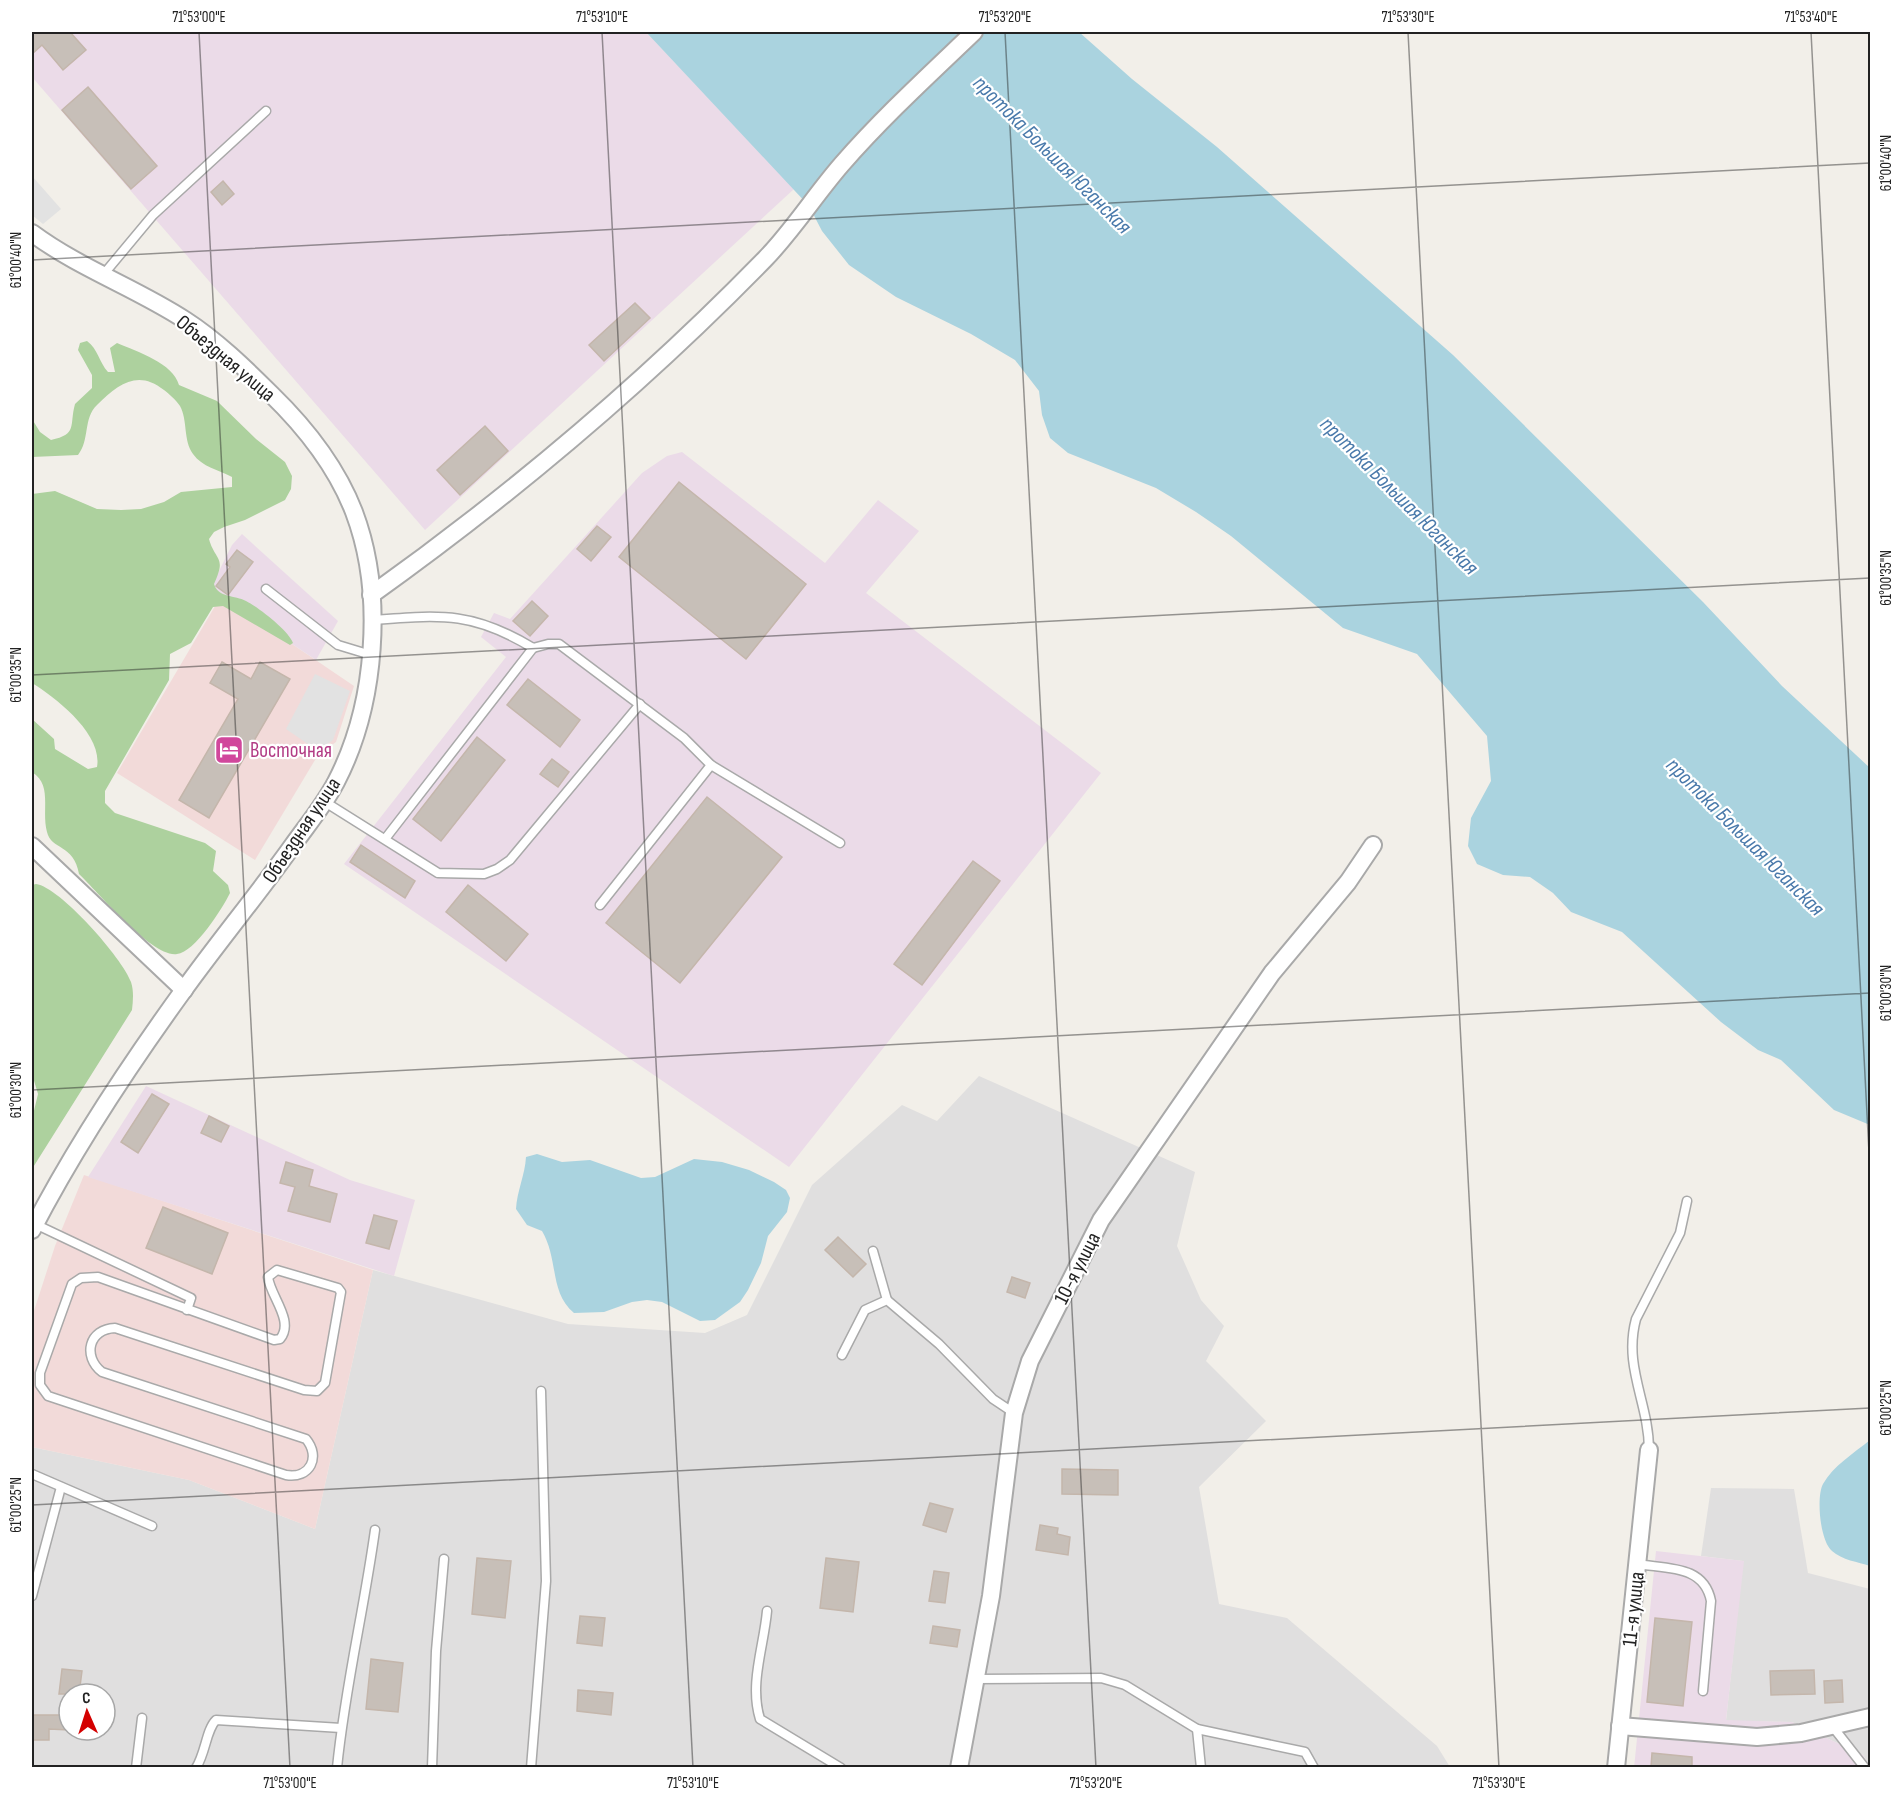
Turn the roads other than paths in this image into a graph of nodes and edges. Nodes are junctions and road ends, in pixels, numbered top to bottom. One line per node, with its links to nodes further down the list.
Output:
1 (974, 32): 6 (street)
2 (266, 111): 4 (lane)
3 (32, 233): 4 (street, Объездная улица)
4 (103, 275): 6 (street, Объездная улица)
5 (266, 589): 9 (lane)
6 (371, 595): 7 (street, Объездная улица)
7 (372, 620): 8 (lane); 9 (street, Объездная улица)
8 (533, 648): 10 (lane); 13 (lane)
9 (371, 655): 12 (street, Объездная улица)
10 (640, 704): 11 (lane); 13 (lane)
11 (711, 765): 14 (lane); 17 (lane)
12 (325, 802): 13 (lane); 18 (street, Объездная улица)
13 (385, 839)
14 (840, 843)
15 (1373, 845): 26 (street, 10-я улица)
16 (32, 846): 18 (street)
17 (600, 905)
18 (184, 990): 20 (street, Объездная улица)
19 (1687, 1202): 27 (lane)
20 (33, 1227): 23 (lane)
21 (873, 1251): 22 (lane)
22 (887, 1300): 24 (lane); 26 (lane)
23 (187, 1310): 23 (lane)
24 (842, 1355)
25 (541, 1391): 48 (lane)
26 (1014, 1413): 36 (street, 10-я улица)
27 (1649, 1450): 33 (street, 11-я улица)
28 (32, 1474): 29 (lane)
29 (61, 1487): 30 (lane); 34 (lane)
30 (152, 1526)
31 (375, 1530): 42 (lane)
32 (444, 1559): 47 (lane)
33 (1637, 1564): 37 (lane); 40 (street, 11-я улица)
34 (32, 1596)
35 (767, 1611): 49 (lane)
36 (976, 1678): 43 (lane); 50 (street, 10-я улица)
37 (1703, 1691)
38 (1870, 1717): 41 (street)
39 (142, 1718): 44 (lane)
40 (1620, 1726): 41 (street); 53 (street, 11-я улица)
41 (1833, 1727): 54 (lane)
42 (341, 1728): 45 (lane); 46 (lane)
43 (1197, 1729): 51 (lane); 52 (lane)
44 (136, 1767)
45 (196, 1767)
46 (337, 1767)
47 (432, 1767)
48 (531, 1767)
49 (841, 1767)
50 (959, 1767)
51 (1201, 1767)
52 (1314, 1767)
53 (1616, 1767)
54 (1865, 1767)

